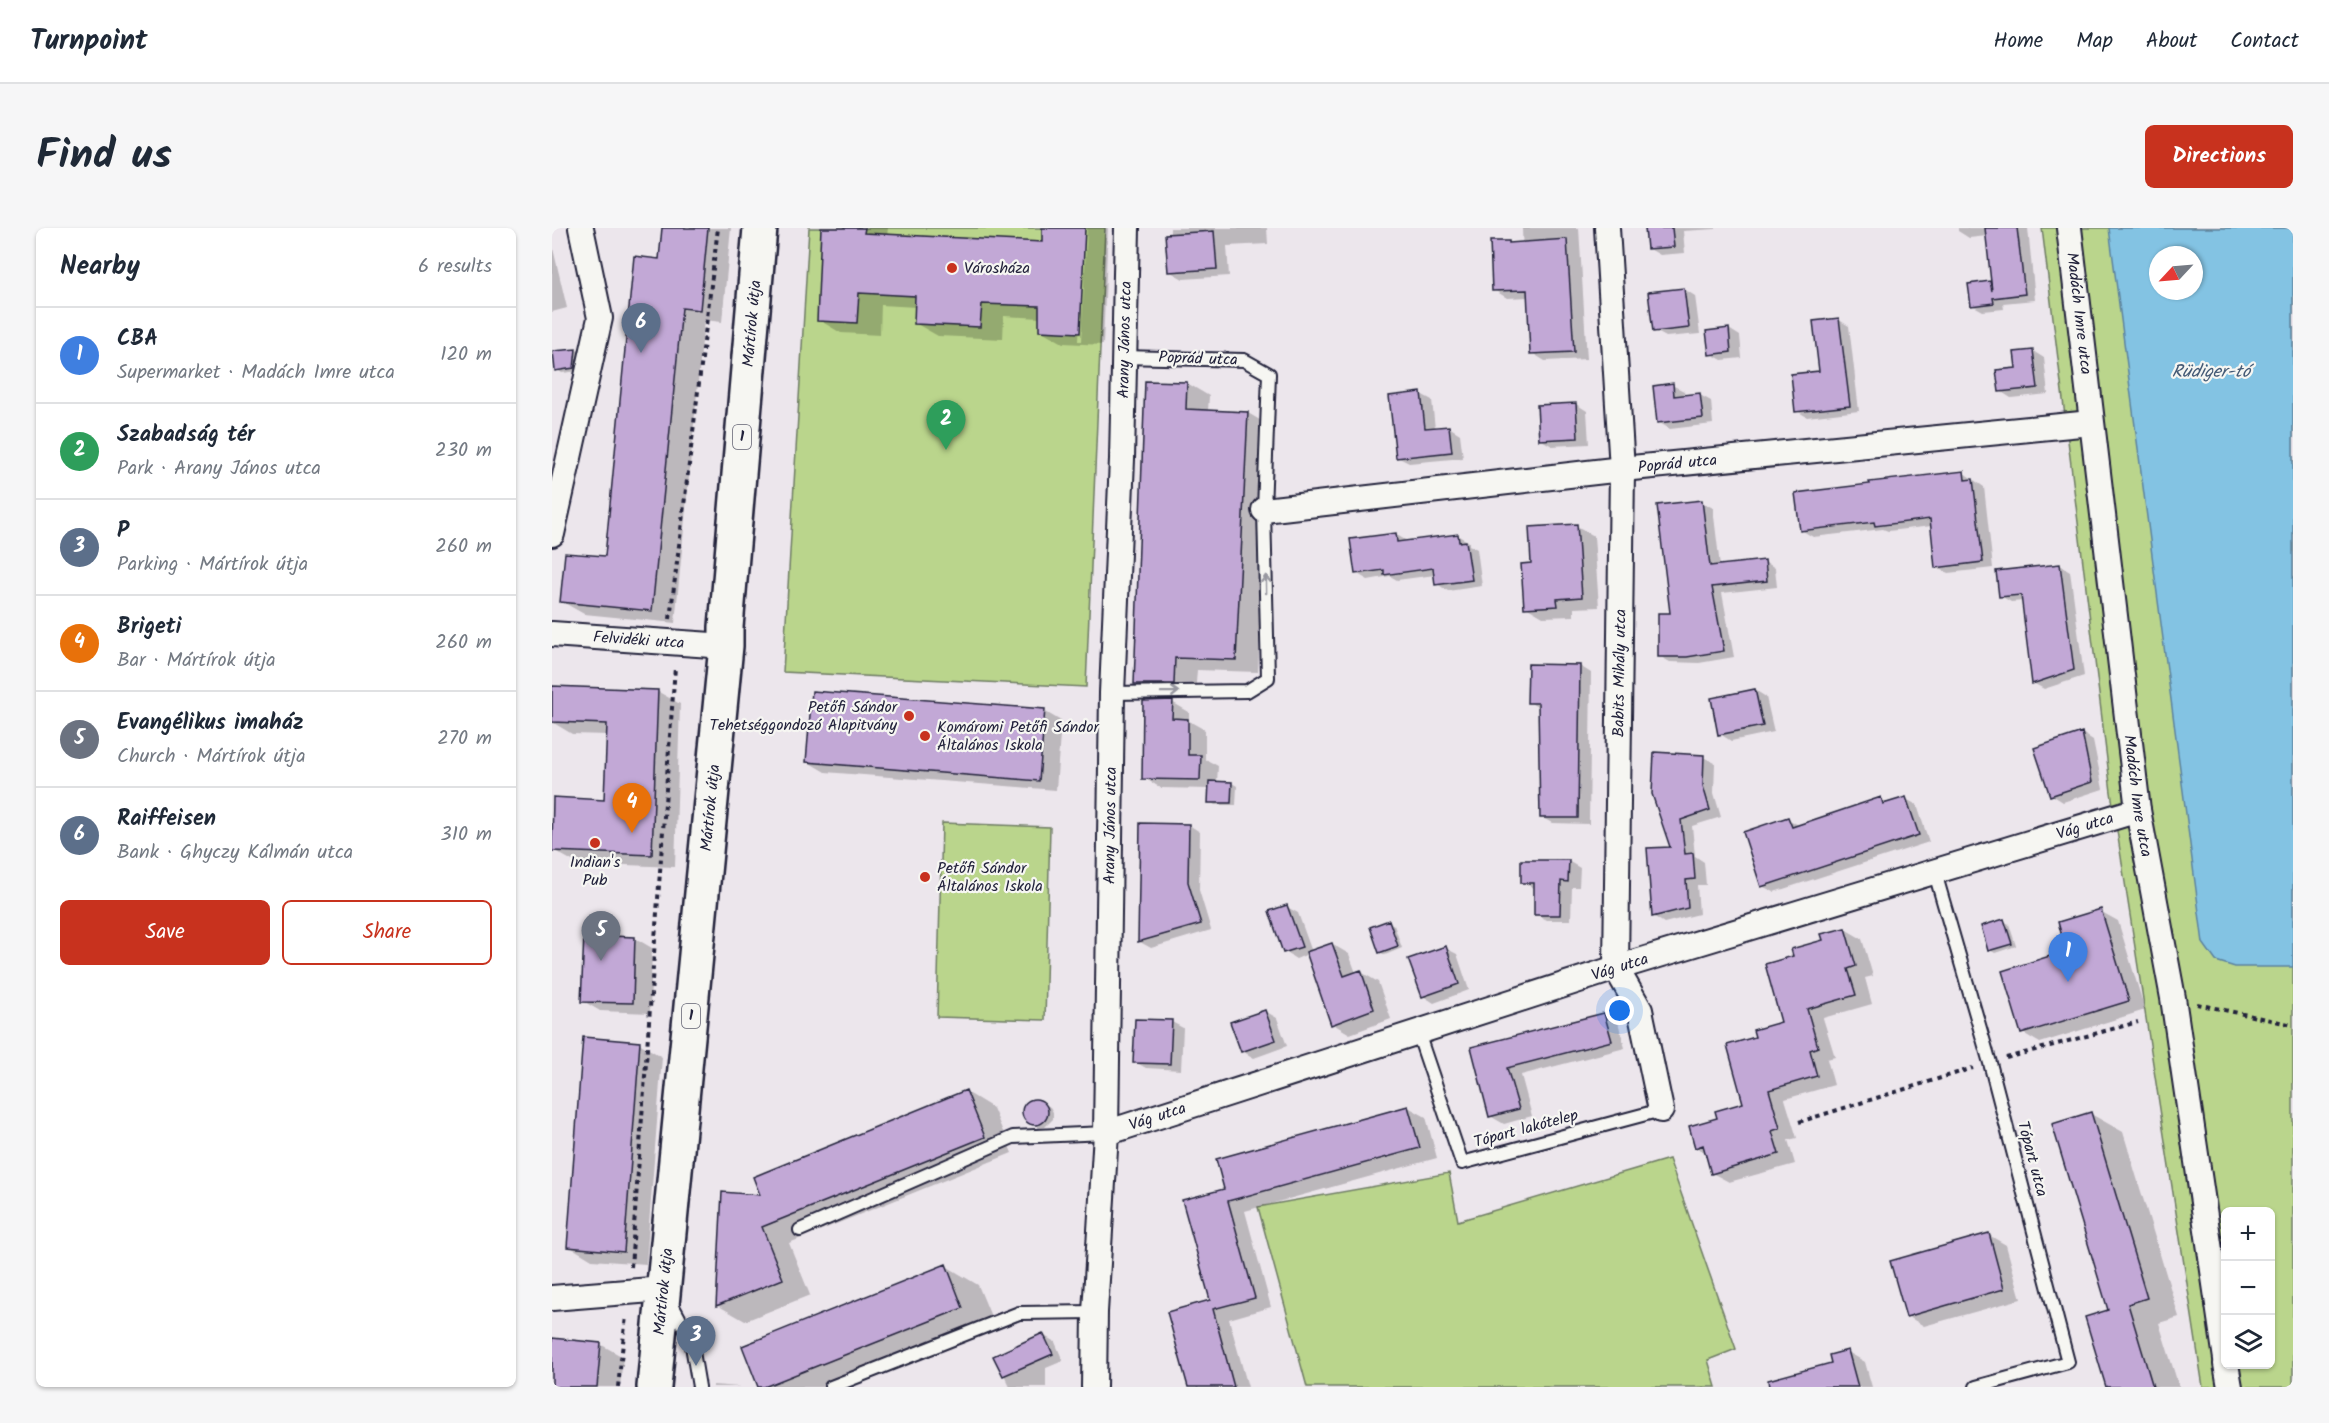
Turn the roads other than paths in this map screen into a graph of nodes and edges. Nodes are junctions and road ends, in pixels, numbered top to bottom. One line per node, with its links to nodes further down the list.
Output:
1 (581, 228): 10 (street)
2 (760, 228): 12 (main road, Mártírok útja / 1)
3 (1127, 228): 6 (street, Arany János utca)
4 (1607, 228): 8 (street, Babits Mihály utca)
5 (2069, 228): 7 (street, Madách Imre utca)
6 (1123, 357): 9 (lane, Poprád utca); 13 (street, Arany János utca)
7 (2091, 423): 8 (street, Poprád utca); 14 (street, Madách Imre utca)
8 (1622, 469): 9 (street, Poprád utca); 16 (street, Babits Mihály utca)
9 (1264, 510): 13 (lane, one-way to 9)
10 (552, 534)
11 (552, 634): 12 (street, Felvidéki utca)
12 (726, 646): 21 (main road, Mártírok útja / 1)
13 (1112, 693): 19 (street, Arany János utca)
14 (2138, 810): 15 (street, Vág utca); 24 (street, Madách Imre utca)
15 (1935, 873): 16 (street, Vág utca); 30 (lane, Tópart utca)
16 (1616, 968): 17 (street, Vág utca); 18 (street)
17 (1418, 1033): 18 (lane, Tópart lakótelep); 19 (street, Vág utca)
18 (1661, 1110)
19 (1106, 1133): 20 (lane); 23 (street, Arany János utca)
20 (800, 1230)
21 (664, 1289): 22 (street); 26 (main road, Mártírok útja / 1); 27 (lane)
22 (552, 1298)
23 (1095, 1312): 28 (lane); 29 (street, Arany János utca)
24 (2221, 1325)
25 (2227, 1369): 31 (street)
26 (654, 1387)
27 (699, 1387)
28 (831, 1387)
29 (1094, 1387)
30 (1976, 1387)
31 (2229, 1387)

